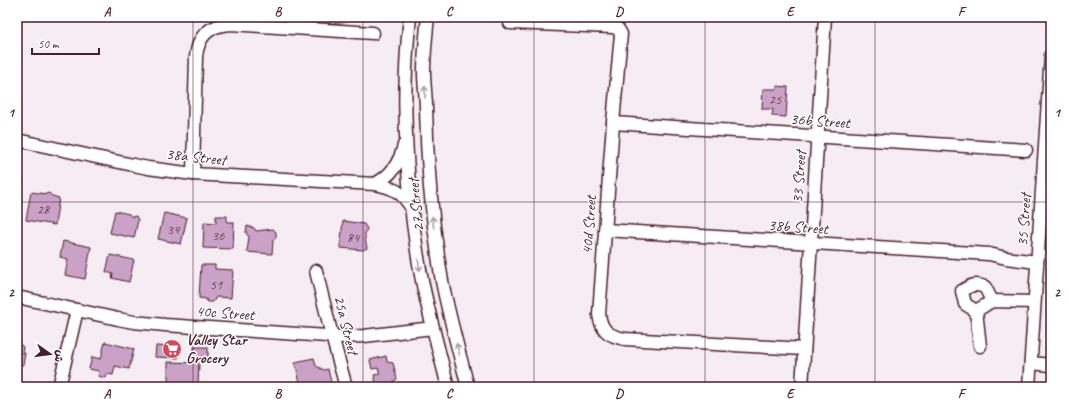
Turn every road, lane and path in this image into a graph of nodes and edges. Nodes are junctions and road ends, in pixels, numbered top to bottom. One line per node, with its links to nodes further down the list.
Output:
1 (410, 17): 8 (street, 27 Street)
2 (428, 17): 34 (street, 27 Street, one-way to 2)
3 (825, 17): 9 (street, 33 Street)
4 (510, 23): 7 (street, 40d Street)
5 (373, 34): 13 (street)
6 (1051, 55): 12 (street, 35 Street)
7 (613, 123): 9 (street, 36b Street); 16 (street, 40d Street)
8 (406, 135): 14 (street); 15 (street, 27 Street)
9 (818, 136): 11 (street, 36b Street); 17 (street, 33 Street)
10 (17, 140): 13 (street, 38a Street)
11 (1026, 150)
12 (1048, 152): 18 (street, 35 Street)
13 (193, 174): 14 (street, 38a Street)
14 (375, 184): 15 (street, 38a Street)
15 (411, 207): 25 (street, 27 Street, one-way to 25)
16 (605, 230): 17 (street, 38b Street); 28 (street, 40d Street)
17 (811, 244): 18 (street, 38b Street); 28 (street, 33 Street)
18 (1038, 257): 22 (street, 35 Street)
19 (316, 271): 26 (street, 25a Street)
20 (17, 297): 23 (street, 40c Street)
21 (992, 301): 22 (street); 24 (street); 24 (street)
22 (1034, 302): 29 (street, 35 Street)
23 (76, 310): 26 (street, 40c Street); 31 (street)
24 (976, 311): 27 (street)
25 (433, 328): 26 (street, 40c Street); 33 (street, 27 Street)
26 (332, 336): 32 (street, 25a Street)
27 (980, 346)
28 (804, 349): 35 (street, 33 Street)
29 (1031, 364): 30 (street); 36 (street, 35 Street)
30 (1051, 365)
31 (59, 387)
32 (346, 387)
33 (448, 387)
34 (468, 387)
35 (802, 387)
36 (1029, 387)

